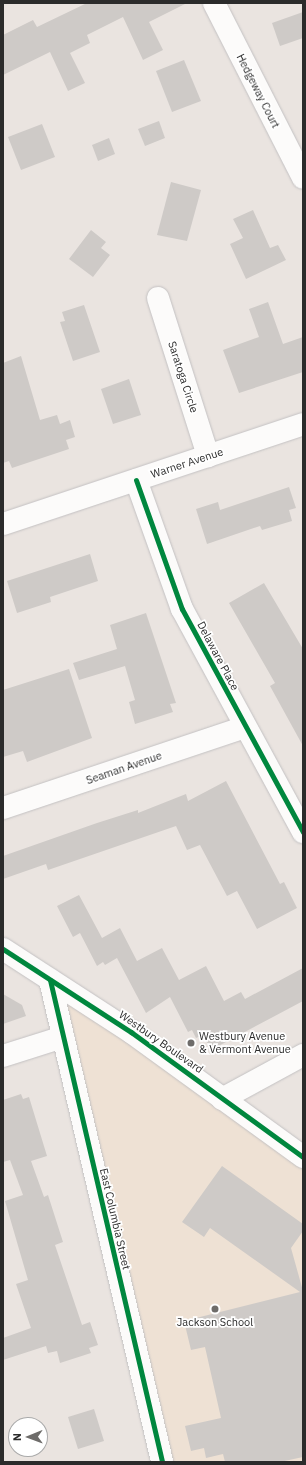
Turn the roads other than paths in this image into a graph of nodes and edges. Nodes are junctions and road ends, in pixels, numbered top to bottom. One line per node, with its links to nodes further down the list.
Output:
1 (214, 3): 2 (street, Hedgeway Court)
2 (303, 178)
3 (158, 298): 5 (street, Saratoga Circle)
4 (303, 424): 5 (street, Warner Avenue)
5 (208, 456): 6 (street, Warner Avenue)
6 (136, 480): 7 (street, Warner Avenue); 8 (street, Delaware Place)
7 (3, 524)
8 (245, 728): 9 (street, Seaman Avenue); 10 (street, Delaware Place)
9 (3, 808)
10 (303, 832)
11 (3, 950): 12 (street, Westbury Boulevard)
12 (50, 980): 13 (street, East Columbia Street); 16 (street, Westbury Boulevard)
13 (63, 1037): 15 (street); 18 (street, East Columbia Street)
14 (303, 1055): 16 (street)
15 (3, 1056)
16 (222, 1099): 17 (street, Westbury Boulevard)
17 (303, 1157)
18 (162, 1462)

